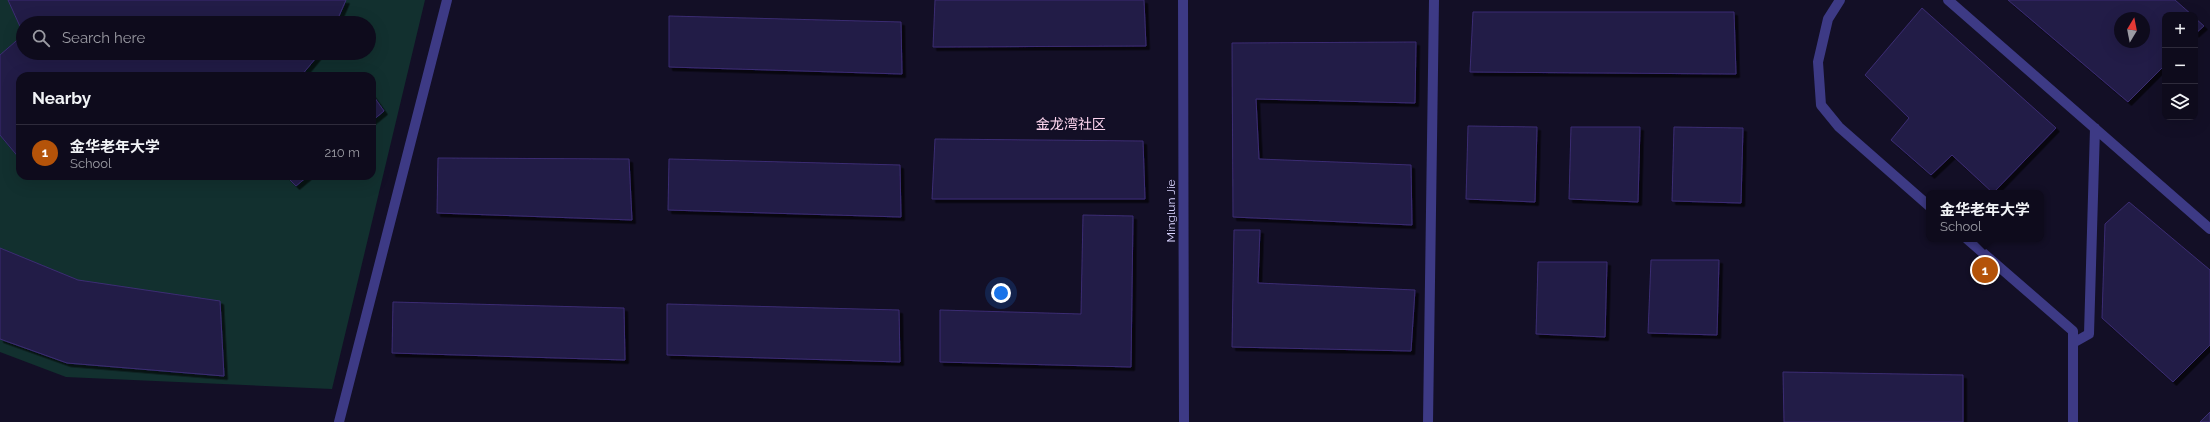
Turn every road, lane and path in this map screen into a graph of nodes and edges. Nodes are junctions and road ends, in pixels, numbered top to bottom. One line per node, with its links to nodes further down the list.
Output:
1 (447, 0): 11 (street)
2 (1183, 0): 12 (street, Minglun Jie)
3 (1434, 0): 13 (street)
4 (1840, 0): 7 (street)
5 (1948, 0): 6 (street)
6 (2095, 128): 8 (street); 10 (street)
7 (1926, 203)
8 (2210, 229)
9 (1970, 242): 10 (street)
10 (2073, 343): 14 (street)
11 (339, 422)
12 (1184, 422)
13 (1428, 422)
14 (2073, 422)

